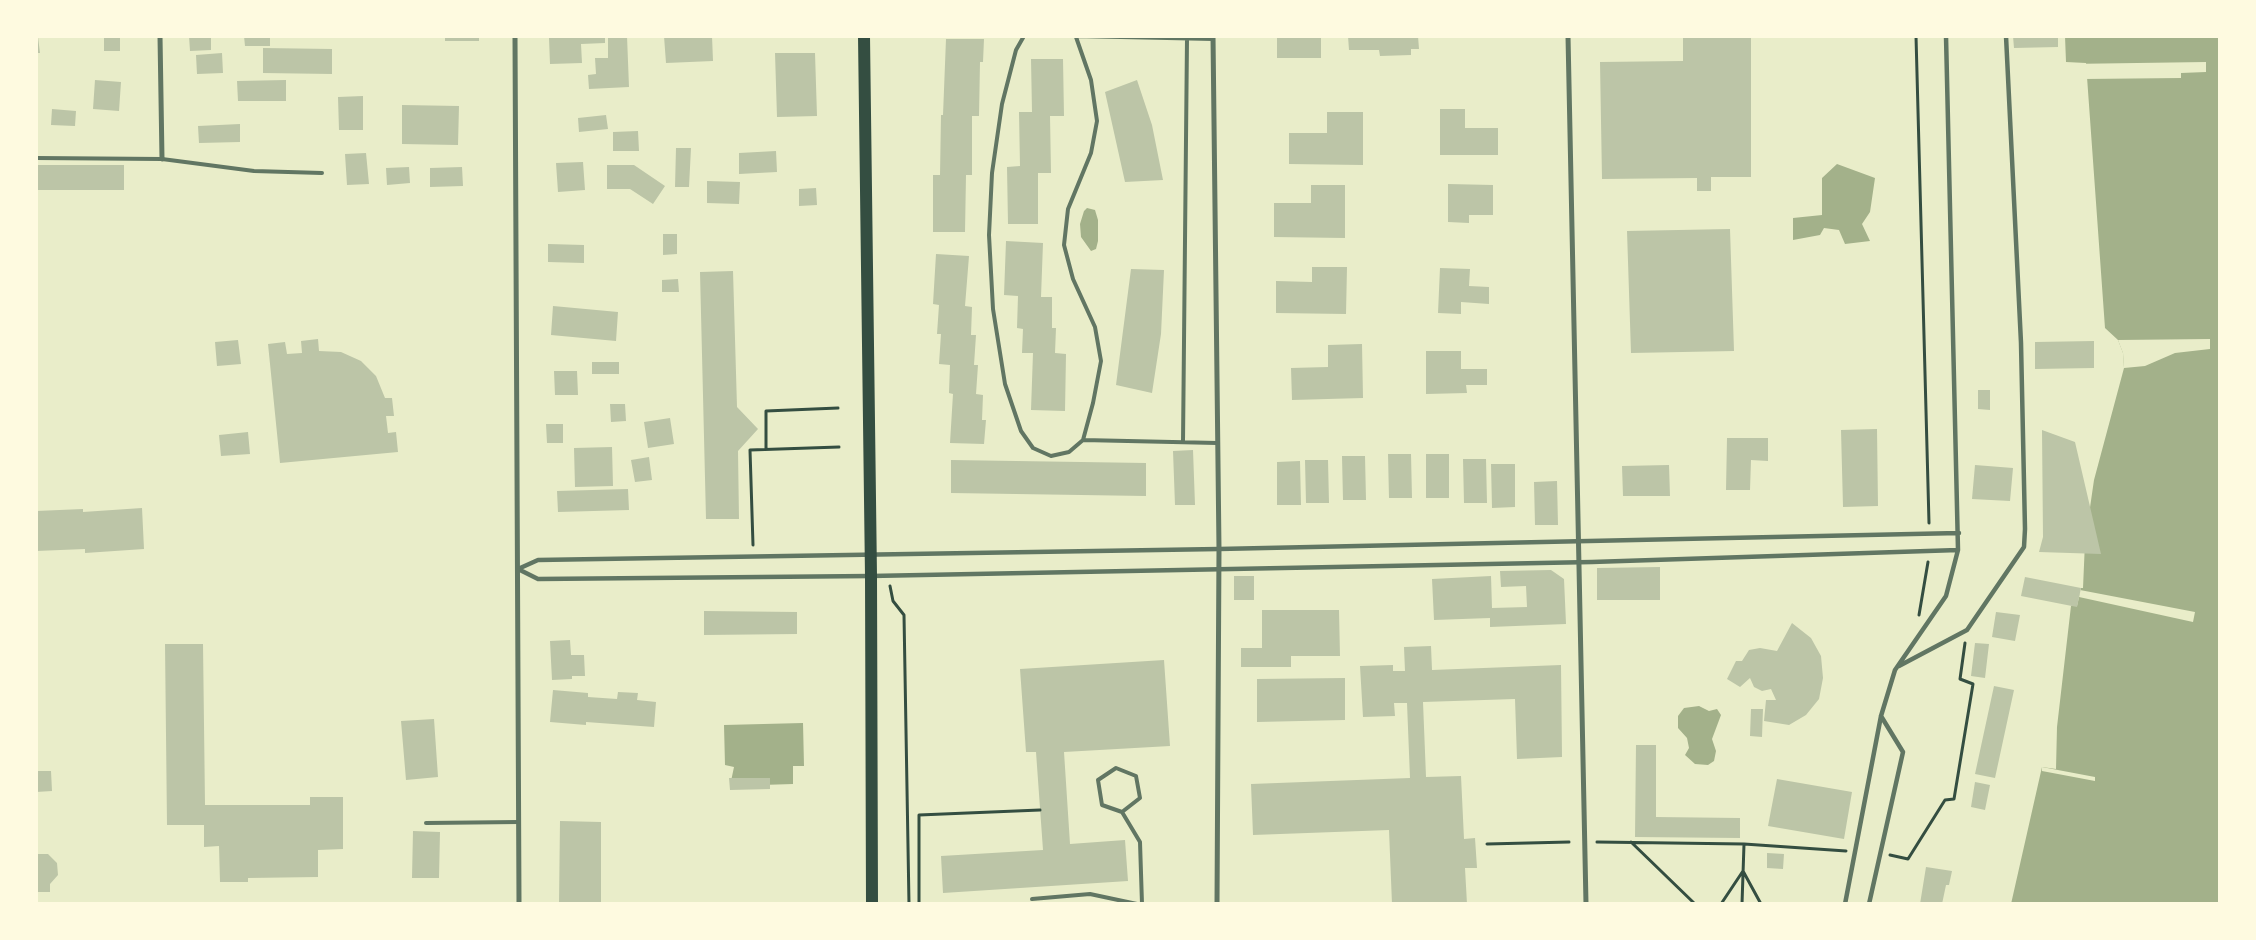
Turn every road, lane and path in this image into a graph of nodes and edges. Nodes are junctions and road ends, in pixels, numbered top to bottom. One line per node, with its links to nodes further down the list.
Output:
1 (160, 36): 13 (street)
2 (515, 36): 31 (street)
3 (864, 36): 27 (main road)
4 (1024, 36): 16 (lane)
5 (1568, 36): 23 (street)
6 (1916, 36): 22 (path)
7 (1946, 36): 21 (street)
8 (2006, 36): 34 (street)
9 (1075, 37): 11 (lane); 16 (lane)
10 (1213, 38): 11 (lane); 18 (street)
11 (1188, 39): 17 (lane)
12 (36, 158): 13 (lane)
13 (162, 159): 14 (lane)
14 (322, 173)
15 (838, 408): 20 (path)
16 (1083, 440): 17 (lane)
17 (1183, 442): 18 (lane)
18 (1218, 443): 24 (street)
19 (839, 447): 20 (path)
20 (766, 449): 28 (path)
21 (1959, 533): 22 (street); 25 (street)
22 (1930, 534): 23 (street)
23 (1579, 542): 24 (street); 29 (street)
24 (1219, 549): 27 (street); 30 (street)
25 (1958, 550): 26 (street); 35 (street)
26 (1930, 551): 29 (street); 35 (path)
27 (870, 554): 28 (street); 32 (main road)
28 (753, 556): 31 (street)
29 (1579, 562): 30 (street); 58 (street)
30 (1218, 568): 32 (street); 57 (street)
31 (518, 569): 32 (street); 40 (street)
32 (871, 576): 52 (main road)
33 (893, 601): 53 (path)
34 (1967, 630): 36 (street); 48 (path)
35 (1915, 642): 36 (street)
36 (1898, 667): 37 (street)
37 (1881, 716): 47 (street); 48 (street)
38 (1040, 810): 54 (path)
39 (1122, 812): 39 (lane); 56 (lane)
40 (519, 822): 41 (lane); 51 (street)
41 (426, 823)
42 (1569, 842): 45 (path)
43 (1597, 842): 44 (path)
44 (1630, 842): 46 (path); 59 (path)
45 (1487, 844)
46 (1744, 844): 47 (path); 49 (path)
47 (1856, 852): 63 (street)
48 (1880, 853): 64 (street)
49 (1743, 871): 60 (path); 61 (path); 62 (path)
50 (1032, 899): 55 (lane)
51 (519, 904)
52 (872, 904)
53 (909, 904)
54 (920, 904)
55 (1137, 904)
56 (1142, 904)
57 (1217, 904)
58 (1586, 904)
59 (1695, 904)
60 (1720, 904)
61 (1742, 904)
62 (1761, 904)
63 (1844, 904)
64 (1869, 904)

